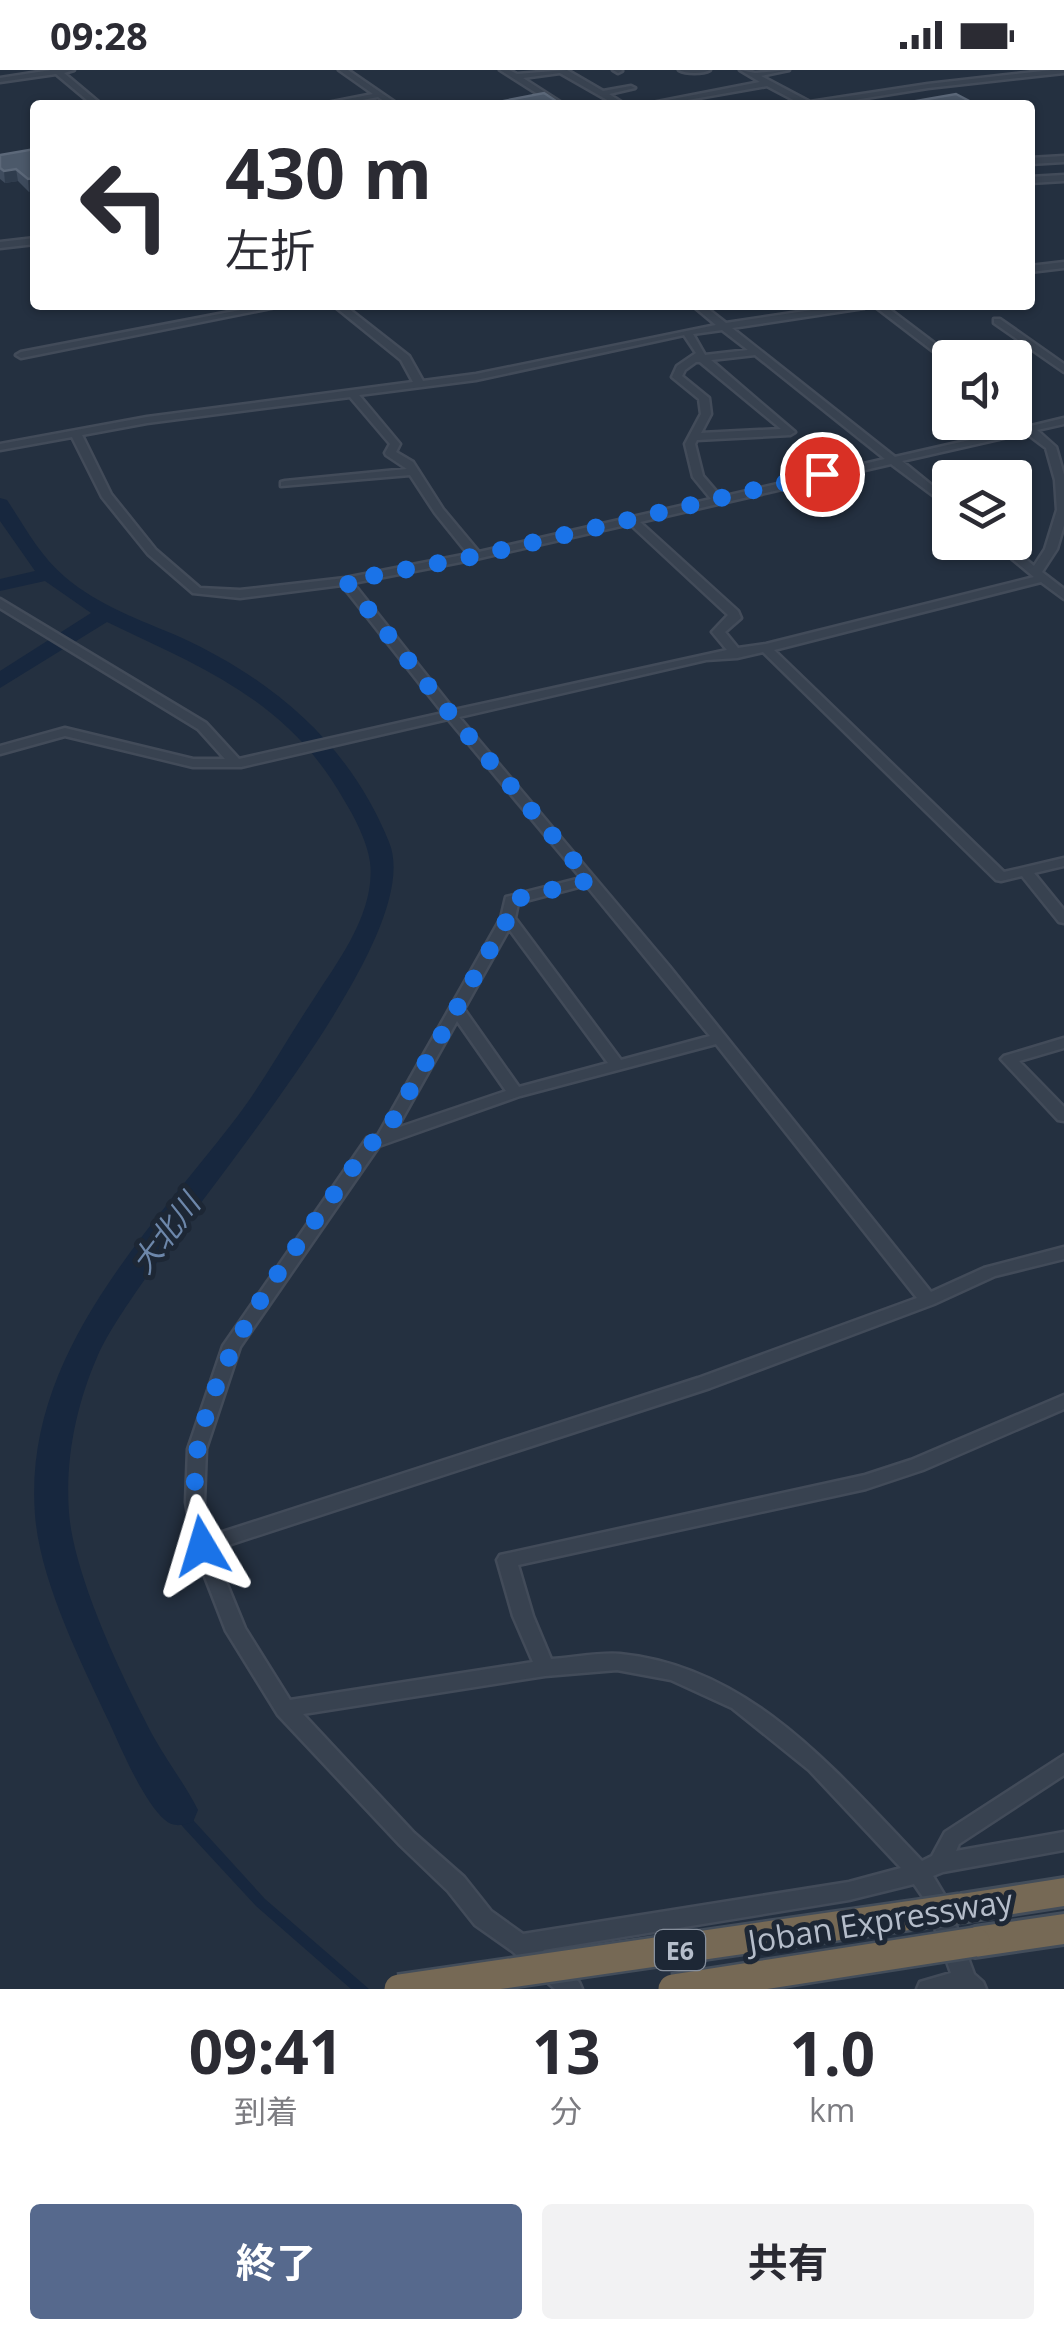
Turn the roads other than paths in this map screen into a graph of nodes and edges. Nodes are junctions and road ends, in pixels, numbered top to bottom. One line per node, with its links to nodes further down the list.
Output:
1 (70, 70): 9 (street)
2 (342, 70): 18 (street)
3 (504, 70): 12 (street)
4 (683, 70): 5 (street)
5 (706, 70)
6 (744, 70): 11 (street)
7 (785, 70): 11 (street)
8 (980, 70): 13 (street)
9 (56, 71): 14 (street); 19 (street)
10 (1064, 71): 13 (street)
11 (754, 75): 15 (street)
12 (515, 77): 17 (street); 22 (street)
13 (997, 77): 26 (street)
14 (0, 80)
15 (768, 83): 24 (street); 25 (street)
16 (631, 88): 17 (street)
17 (602, 93): 23 (street)
18 (379, 95): 20 (street); 21 (street)
19 (92, 100)
20 (350, 100)
21 (387, 100)
22 (553, 100)
23 (614, 100)
24 (674, 100)
25 (800, 100)
26 (843, 100)
27 (1064, 159): 28 (street)
28 (1035, 161)
29 (1064, 178): 30 (street)
30 (1035, 180)
31 (30, 241): 32 (street)
32 (0, 244)
33 (1064, 265): 34 (street)
34 (1035, 268)
35 (256, 310): 45 (street)
36 (344, 310): 48 (street)
37 (704, 310): 41 (street)
38 (833, 310): 41 (street)
39 (885, 310): 43 (street)
40 (997, 320): 47 (street)
41 (727, 327): 42 (street); 44 (street)
42 (688, 332): 46 (street); 48 (street)
43 (932, 346)
44 (758, 352): 46 (street); 57 (street)
45 (21, 356)
46 (697, 359): 54 (street); 54 (street)
47 (1064, 369)
48 (420, 385): 49 (street)
49 (352, 393): 53 (street); 58 (street)
50 (1064, 421): 51 (street)
51 (1032, 427)
52 (1032, 431): 65 (street)
53 (69, 434): 56 (street); 66 (street)
54 (694, 437): 61 (street)
55 (973, 440): 57 (street)
56 (0, 447)
57 (891, 458): 60 (street); 61 (street)
58 (414, 471): 59 (street); 63 (street)
59 (285, 484)
60 (932, 491)
61 (717, 499): 62 (street)
62 (633, 521): 63 (street); 70 (street)
63 (476, 556): 66 (street)
64 (1019, 560): 65 (street)
65 (1039, 576): 67 (street); 69 (street)
66 (346, 581): 71 (street)
67 (1064, 595)
68 (0, 602): 73 (street)
69 (766, 648): 70 (street); 75 (street)
70 (737, 654): 71 (street)
71 (451, 715): 73 (street); 76 (street)
72 (0, 750): 73 (street)
73 (238, 763)
74 (1064, 862): 75 (street)
75 (1026, 872): 78 (street)
76 (590, 880): 77 (street); 80 (street)
77 (508, 918): 79 (street); 82 (street)
78 (1064, 919)
79 (456, 1009): 83 (street); 85 (street)
80 (717, 1039): 82 (street); 87 (street)
81 (1064, 1043): 84 (street)
82 (616, 1066): 83 (street)
83 (515, 1093): 85 (street)
84 (1064, 1116)
85 (384, 1136): 89 (street)
86 (1064, 1253): 87 (street)
87 (928, 1300): 89 (street)
88 (1064, 1402): 90 (street)
89 (202, 1546): 91 (street)
90 (545, 1668): 91 (street); 95 (street)
91 (286, 1709): 98 (street)
92 (1064, 1764): 94 (street)
93 (1064, 1841): 94 (street)
94 (940, 1863): 95 (street)
95 (919, 1873): 98 (street); 99 (street)
96 (1064, 1892): 100 (highway, Joban Expressway / E6, bridge)
97 (1064, 1928): 102 (highway, Joban Expressway / E6, bridge)
98 (520, 1944): 101 (street)
99 (970, 1984): 103 (street)
100 (400, 1989)
101 (571, 1989)
102 (673, 1989)
103 (928, 1989)

